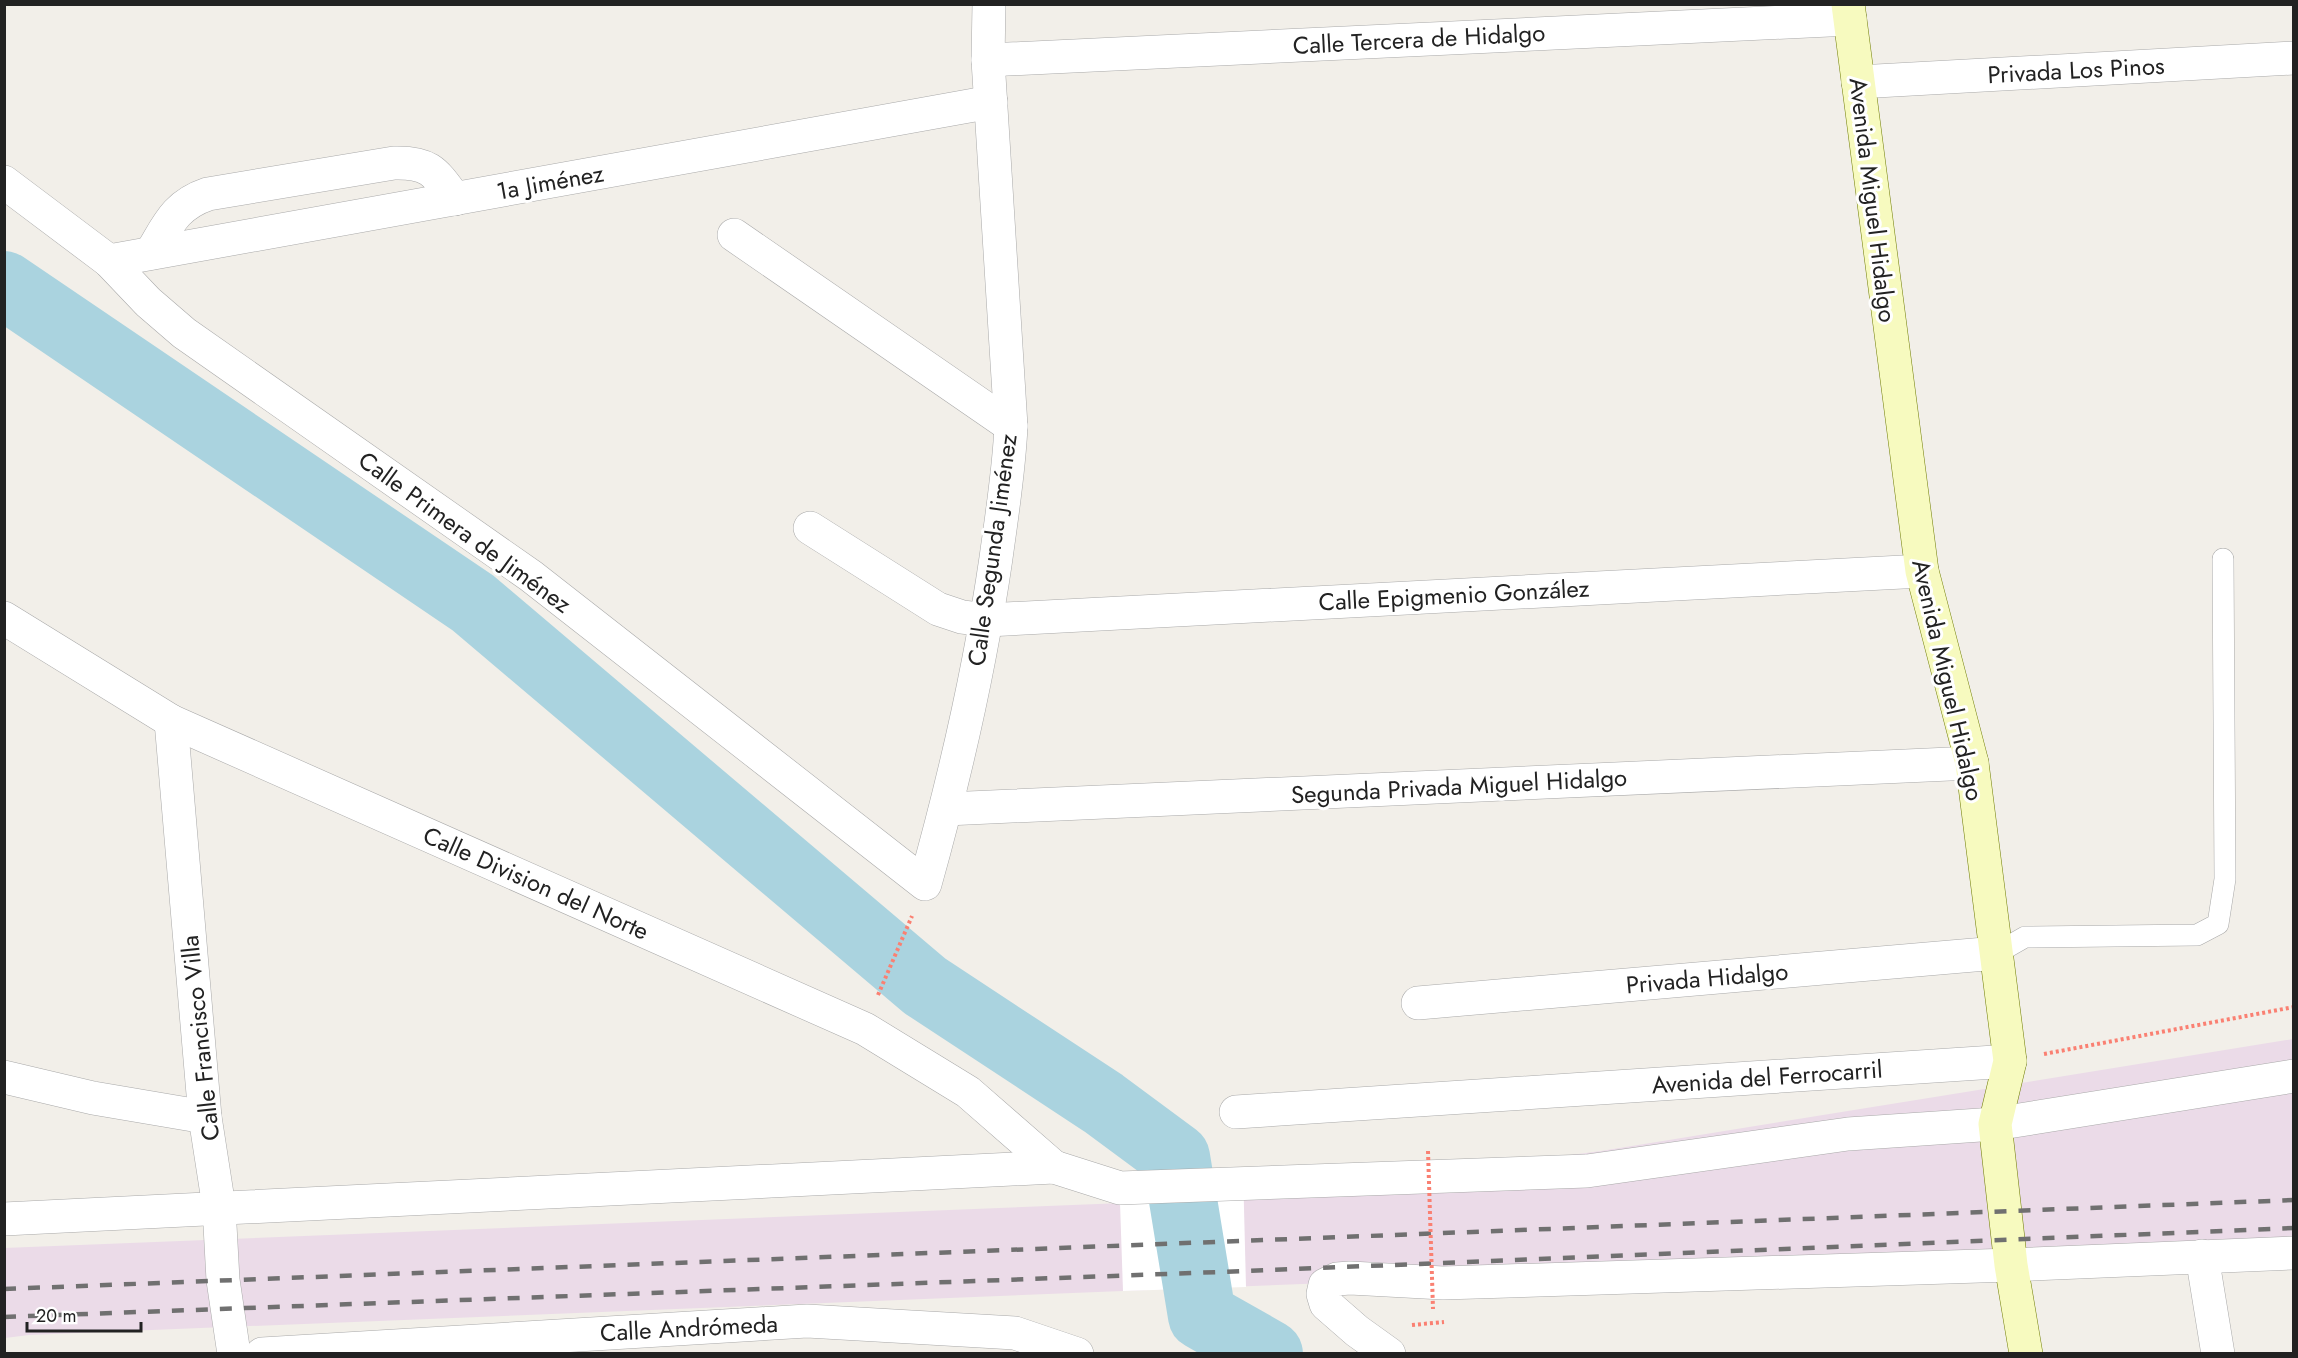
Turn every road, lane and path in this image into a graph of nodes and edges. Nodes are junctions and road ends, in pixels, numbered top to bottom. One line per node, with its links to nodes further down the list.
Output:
1 (989, 4): 4 (street, Calle Segunda Jiménez)
2 (1849, 12): 4 (street, Calle Tercera de Hidalgo); 5 (street, Avenida Miguel Hidalgo)
3 (2294, 58): 5 (street, Privada Los Pinos)
4 (988, 60): 6 (street, Calle Segunda Jiménez)
5 (1858, 82): 15 (street, Avenida Miguel Hidalgo)
6 (991, 102): 8 (street, 1a Jiménez); 12 (street, Calle Segunda Jiménez)
7 (4, 182): 11 (street, Calle Primera de Jiménez)
8 (455, 199): 10 (street, 1a Jiménez); 10 (street)
9 (734, 235): 12 (street)
10 (151, 253): 11 (street, 1a Jiménez)
11 (109, 261): 21 (street, Calle Primera de Jiménez)
12 (1011, 426): 17 (street, Calle Segunda Jiménez)
13 (810, 528): 17 (street, Calle Epigmenio González)
14 (2223, 558): 22 (lane)
15 (1922, 571): 17 (street, Calle Epigmenio González); 19 (street, Avenida Miguel Hidalgo)
16 (4, 618): 18 (street, Calle Division del Norte)
17 (987, 620): 20 (street, Calle Segunda Jiménez)
18 (171, 722): 30 (street, Calle Francisco Villa); 33 (street, Calle Division del Norte)
19 (1972, 763): 20 (street, Segunda Privada Miguel Hidalgo); 22 (street, Avenida Miguel Hidalgo)
20 (946, 809): 21 (street, Calle Segunda Jiménez)
21 (921, 895): 23 (path)
22 (1996, 953): 24 (street, Privada Hidalgo); 26 (street, Avenida Miguel Hidalgo)
23 (880, 990)
24 (1418, 1003)
25 (2294, 1007): 26 (path)
26 (2010, 1061): 29 (street, Avenida del Ferrocarril); 31 (street, Avenida Miguel Hidalgo)
27 (2294, 1076): 31 (street)
28 (4, 1077): 30 (street)
29 (1236, 1112)
30 (206, 1117): 34 (street, Calle Francisco Villa)
31 (1995, 1124): 33 (street); 38 (street, Avenida Miguel Hidalgo)
32 (1428, 1151): 39 (path, bridge)
33 (1054, 1167): 34 (street)
34 (219, 1207): 35 (street); 40 (street, Calle Francisco Villa)
35 (4, 1219)
36 (2294, 1253): 37 (street)
37 (2202, 1256): 38 (street); 45 (street)
38 (2011, 1264): 43 (street); 44 (street, Avenida Miguel Hidalgo)
39 (1433, 1309)
40 (234, 1353)
41 (262, 1353): 42 (street, Calle Andrómeda)
42 (1077, 1353)
43 (1389, 1353)
44 (2026, 1353)
45 (2218, 1353)

